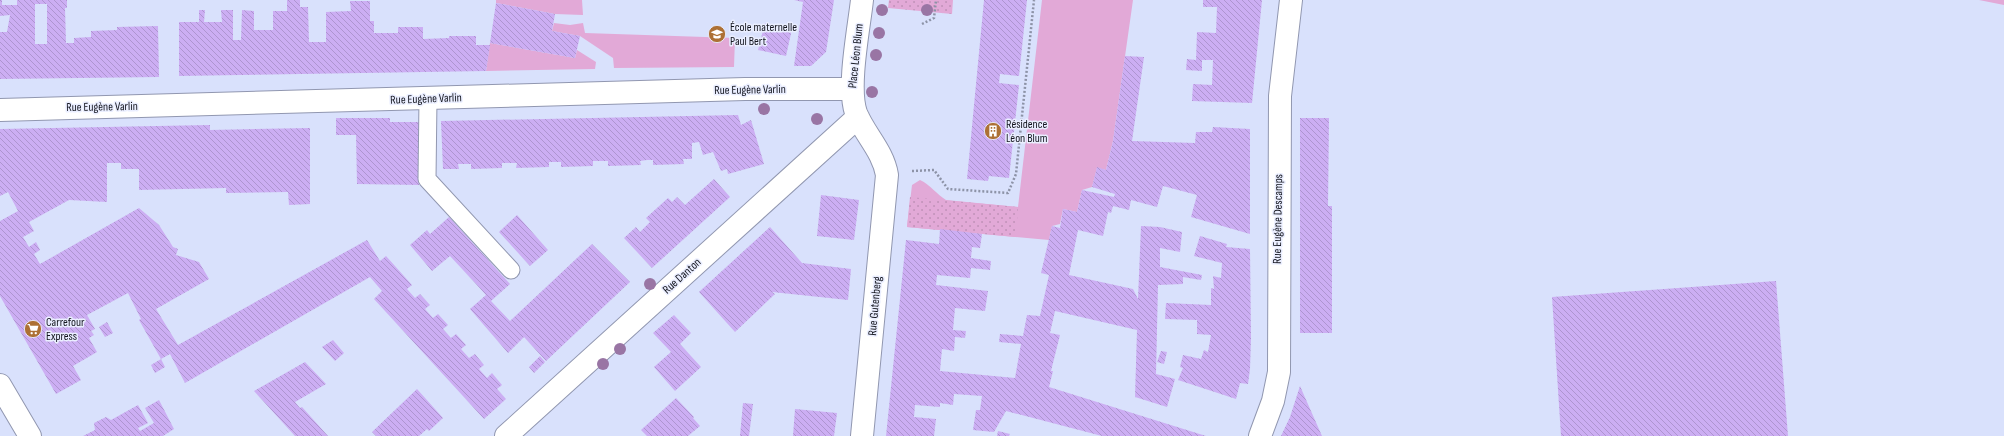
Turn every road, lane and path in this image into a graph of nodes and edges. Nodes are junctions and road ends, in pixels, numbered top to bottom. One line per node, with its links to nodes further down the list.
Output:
1 (862, 0): 6 (street, Place Léon Blum)
2 (936, 0): 5 (path)
3 (1034, 0): 10 (path)
4 (1291, 0): 16 (street, Rue Eugène Descamps)
5 (922, 24)
6 (852, 89): 7 (street, Rue Eugène Varlin); 9 (street, Place Léon Blum)
7 (428, 99): 8 (street, Rue Eugène Varlin); 11 (lane)
8 (0, 110)
9 (858, 117): 10 (street, Place Léon Blum); 14 (street, Rue Danton)
10 (887, 175): 15 (street, Rue Gutenberg)
11 (511, 270)
12 (0, 385): 13 (street)
13 (30, 436)
14 (506, 436)
15 (862, 436)
16 (1260, 436)

